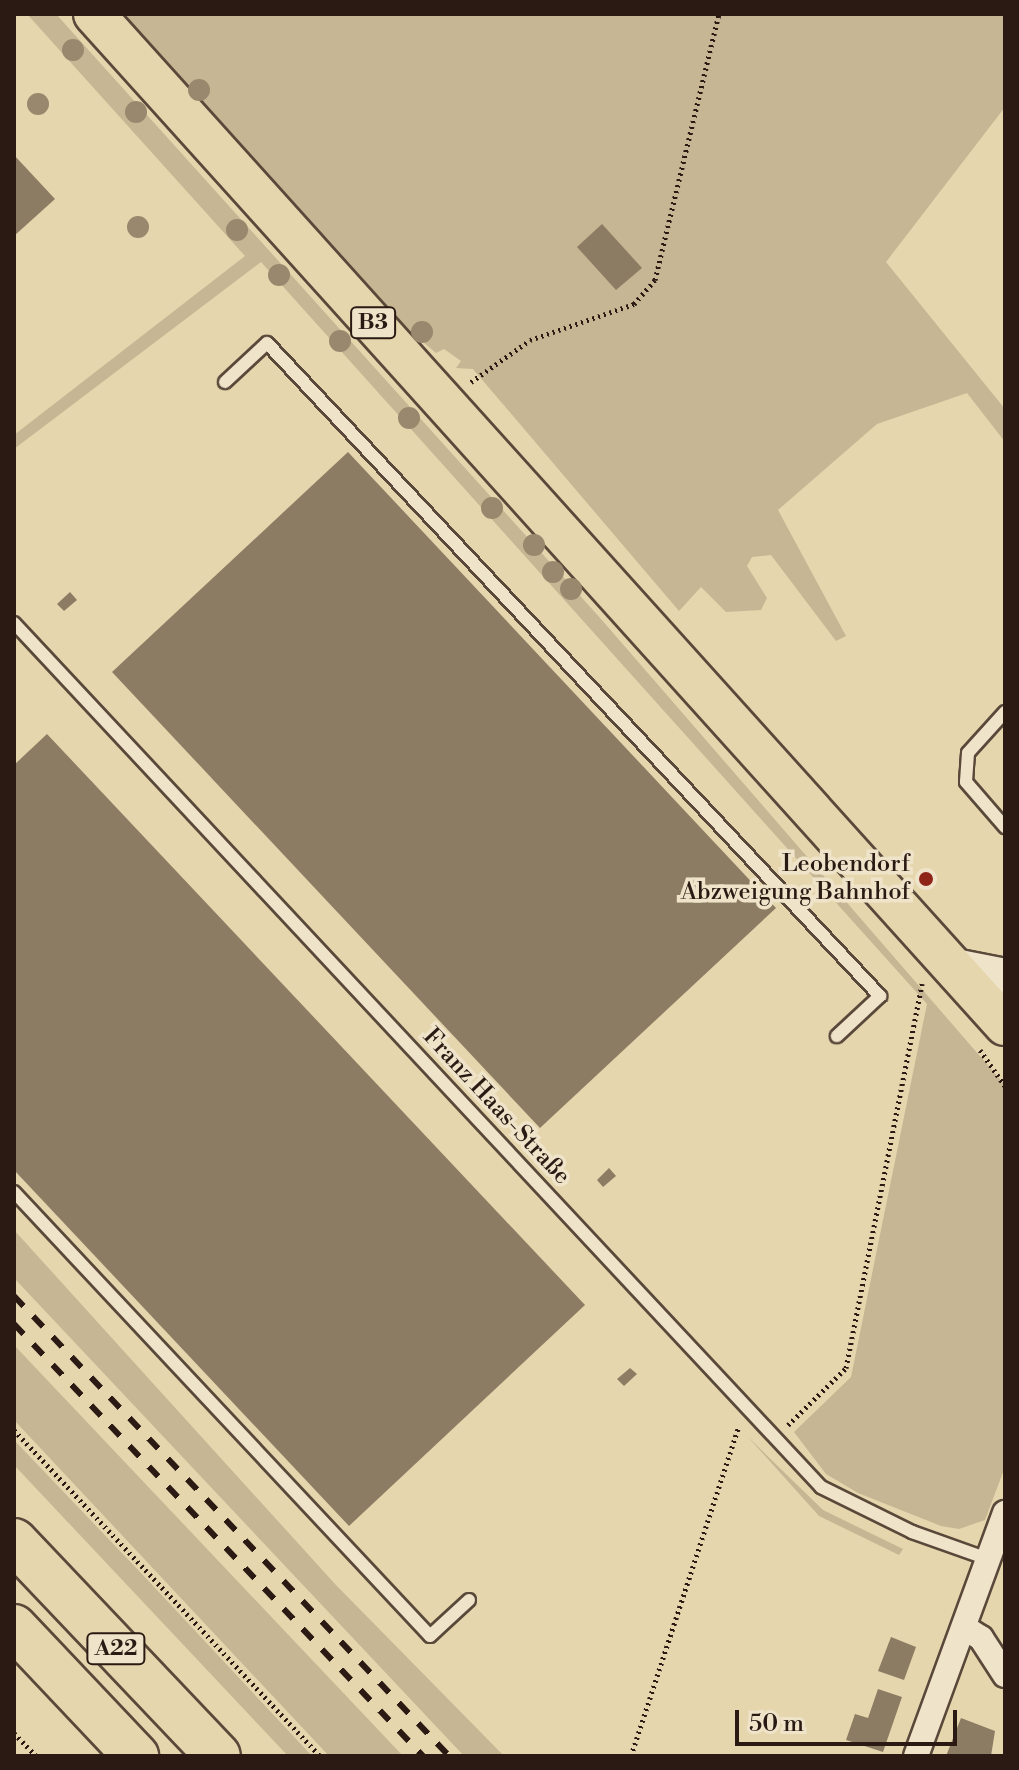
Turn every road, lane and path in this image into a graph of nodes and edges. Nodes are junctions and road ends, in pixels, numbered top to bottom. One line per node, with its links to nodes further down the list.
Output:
1 (94, 14): 4 (main road, B3)
2 (719, 14): 4 (path)
3 (225, 382): 11 (lane)
4 (447, 405): 8 (main road, B3)
5 (14, 623): 13 (lane, Franz Haas-Straße)
6 (1005, 712): 7 (lane)
7 (1005, 827)
8 (938, 974): 9 (street); 10 (main road, B3); 15 (path)
9 (1005, 977)
10 (1005, 1025)
11 (837, 1036)
12 (14, 1192): 19 (lane)
13 (746, 1406): 15 (lane, Franz Haas-Straße); 28 (path)
14 (14, 1430): 27 (path)
15 (775, 1437): 18 (lane, Franz Haas-Straße)
16 (1005, 1513): 18 (street)
17 (14, 1541): 26 (highway, A22)
18 (988, 1559): 21 (street)
19 (469, 1600)
20 (14, 1627): 25 (highway, A22)
21 (965, 1628): 22 (street); 29 (street)
22 (1005, 1675)
23 (14, 1733): 24 (path)
24 (36, 1756)
25 (136, 1756)
26 (218, 1756)
27 (320, 1756)
28 (631, 1756)
29 (916, 1756)

